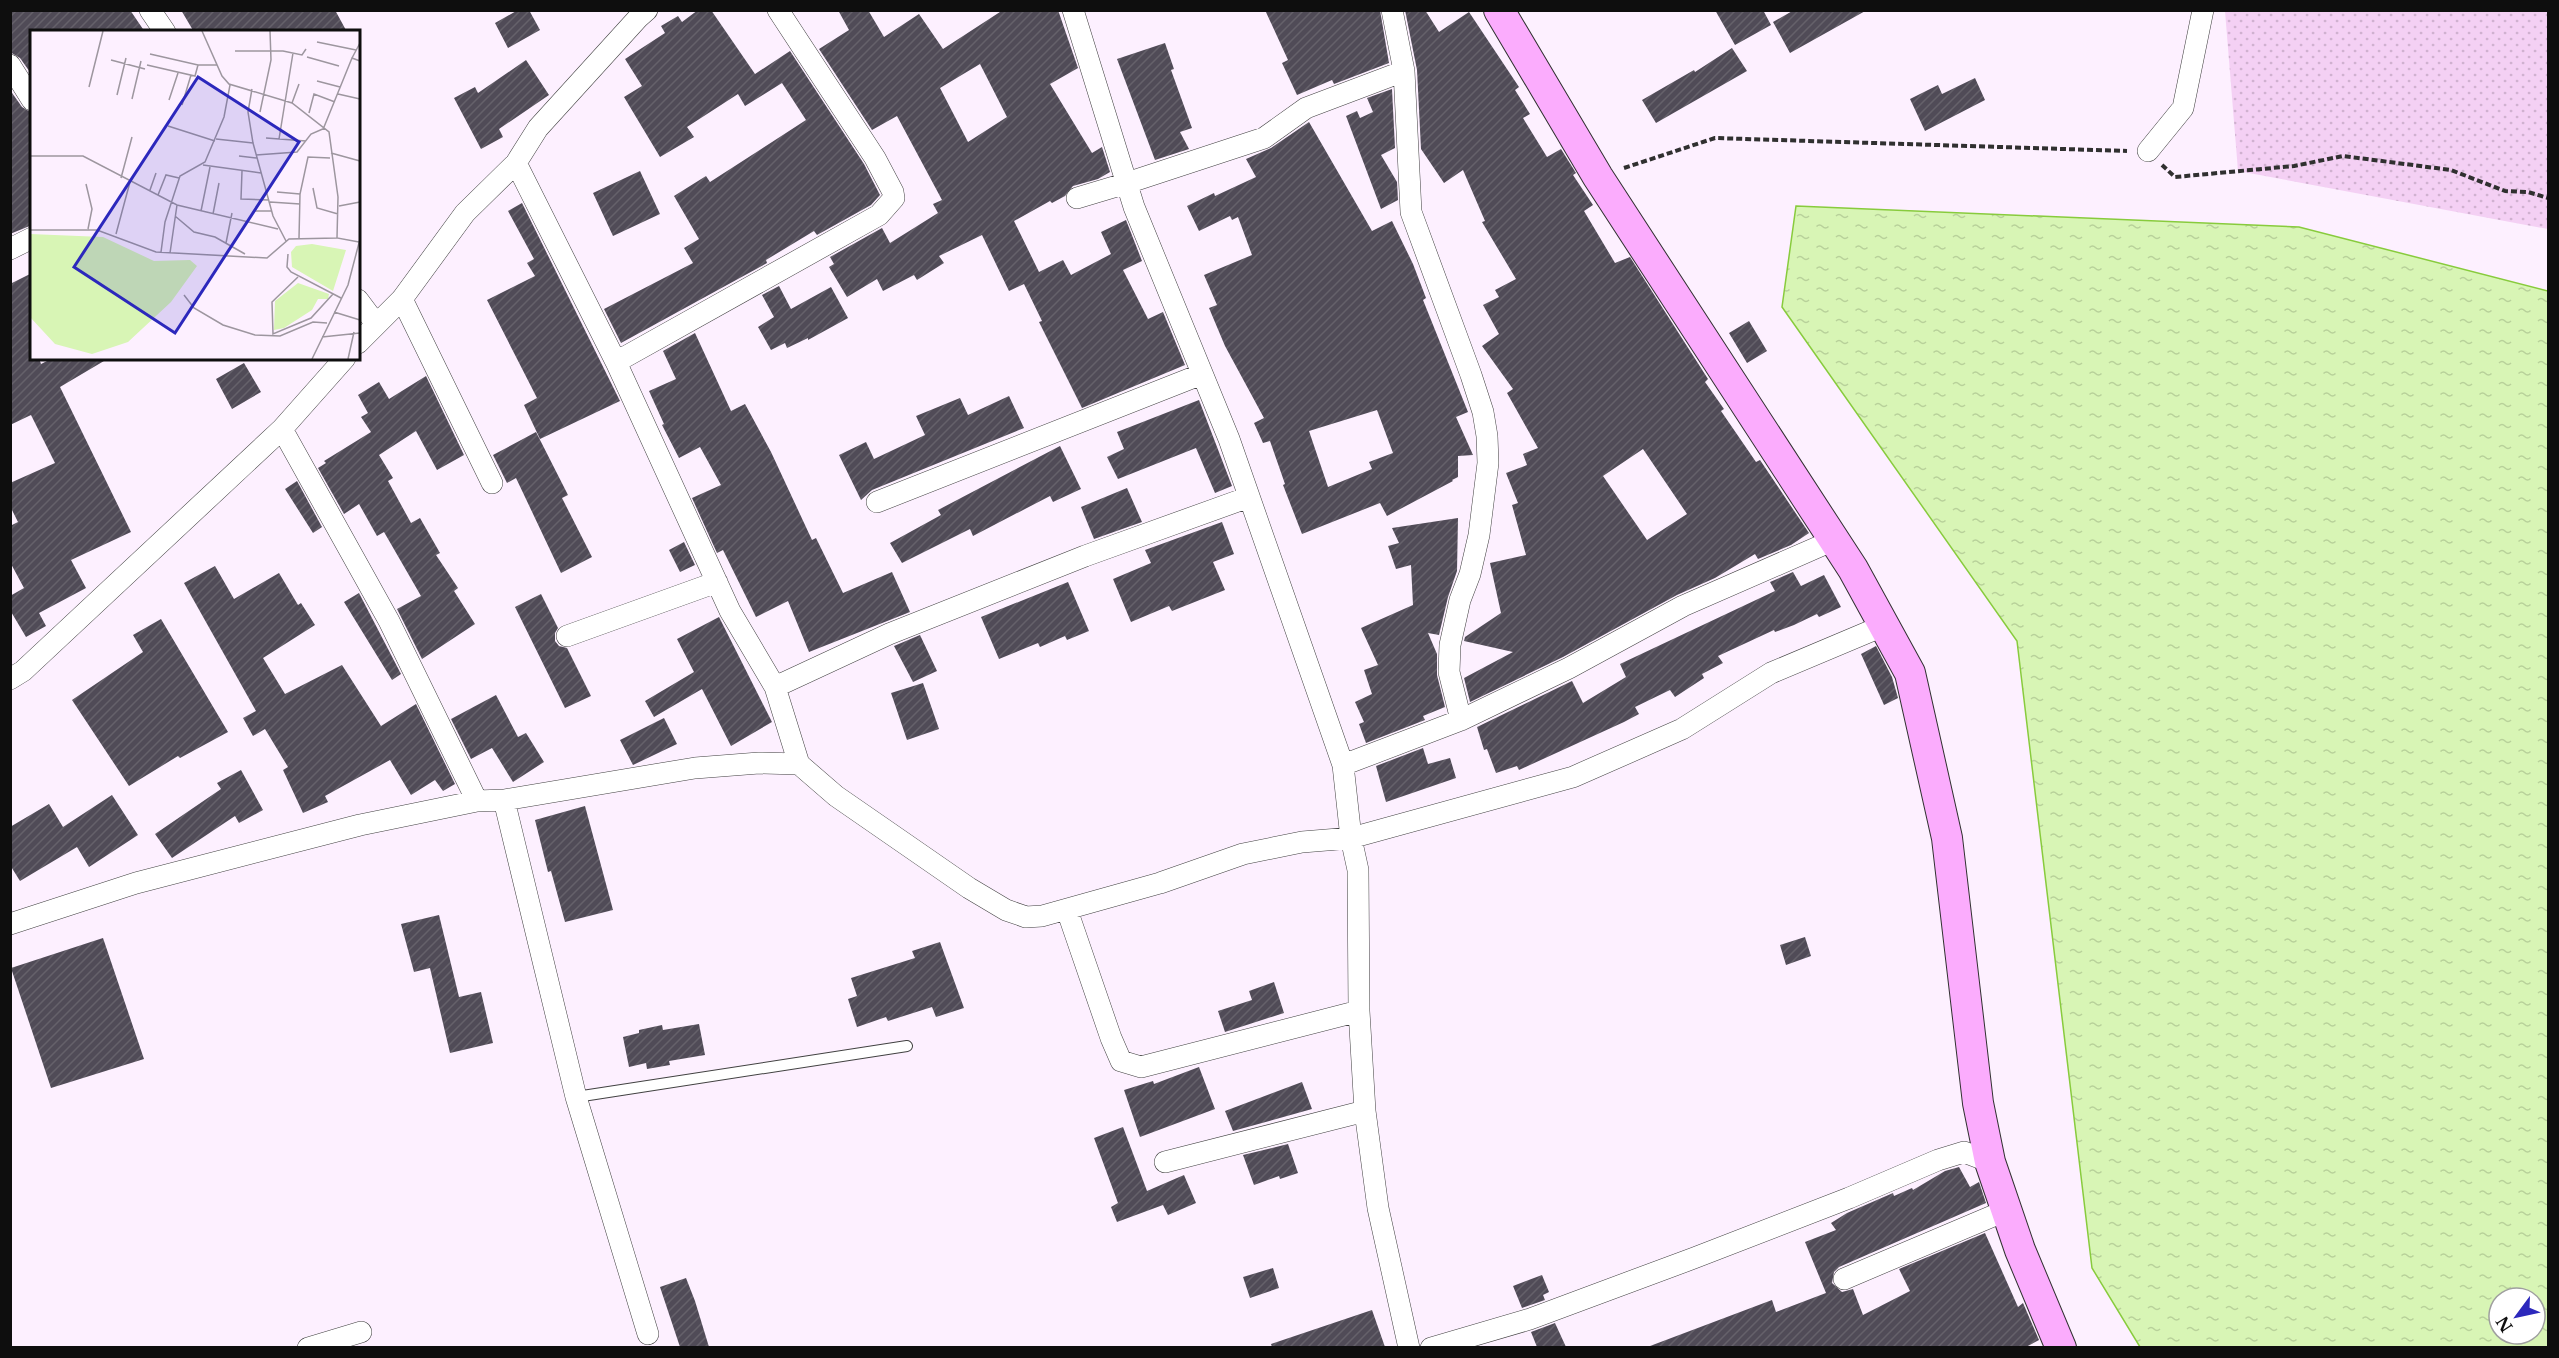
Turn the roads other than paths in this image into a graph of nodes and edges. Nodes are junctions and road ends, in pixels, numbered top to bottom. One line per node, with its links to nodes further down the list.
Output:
1 (150, 10): 8 (street)
2 (648, 10): 13 (street)
3 (778, 10): 23 (street)
4 (1073, 10): 14 (street)
5 (1392, 10): 10 (street)
6 (1499, 10): 29 (main road)
7 (2203, 10): 12 (street)
8 (164, 30)
9 (10, 64): 11 (street)
10 (1404, 71): 14 (street); 35 (street)
11 (30, 97)
12 (2148, 151)
13 (516, 163): 18 (street); 23 (street)
14 (1127, 183): 15 (street); 24 (street)
15 (1077, 198)
16 (30, 239): 17 (street)
17 (10, 249)
18 (402, 298): 20 (street); 26 (street)
19 (360, 303): 20 (street)
20 (376, 324): 21 (street)
21 (360, 341)
22 (343, 360): 25 (street)
23 (616, 362): 30 (street)
24 (1202, 374): 27 (street); 28 (street)
25 (282, 429): 33 (street); 39 (street)
26 (492, 483)
27 (1249, 497): 34 (street); 37 (street)
28 (877, 502)
29 (1834, 540): 31 (main road); 35 (street)
30 (717, 582): 32 (street); 34 (street)
31 (1886, 625): 40 (street); 48 (main road)
32 (567, 636)
33 (10, 679)
34 (775, 687): 36 (street)
35 (1461, 720): 37 (street)
36 (799, 765): 38 (street); 41 (street)
37 (1343, 765): 40 (street)
38 (504, 800): 39 (street); 45 (street)
39 (477, 801): 42 (street)
40 (1351, 838): 41 (street); 43 (street)
41 (1067, 910): 43 (street)
42 (10, 924)
43 (1359, 1011): 46 (street)
44 (907, 1046): 45 (lane)
45 (576, 1097): 52 (street)
46 (1365, 1111): 47 (street); 54 (street)
47 (1165, 1162)
48 (1990, 1162): 49 (main road); 55 (street)
49 (2007, 1210): 50 (street); 56 (main road)
50 (1844, 1279)
51 (361, 1332): 53 (street)
52 (648, 1334)
53 (308, 1347)
54 (1409, 1347)
55 (1431, 1347)
56 (2061, 1347)

